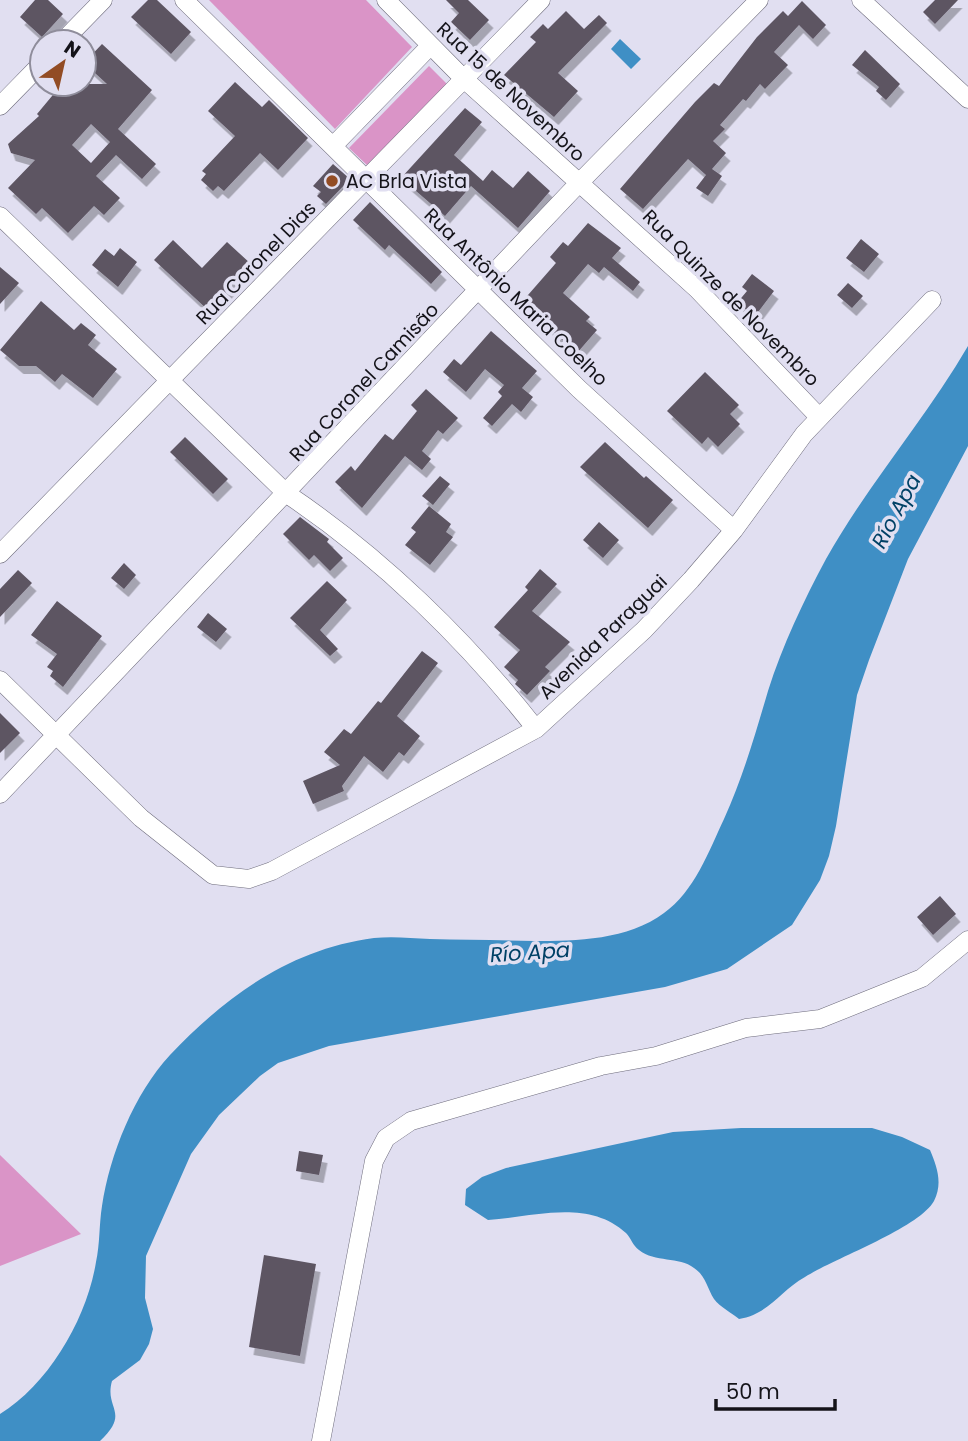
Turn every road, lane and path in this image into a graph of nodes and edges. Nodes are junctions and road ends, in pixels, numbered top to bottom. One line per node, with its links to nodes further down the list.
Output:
1 (103, 0): 7 (street)
2 (185, 0): 13 (street, Rua Antônio Maria Coelho)
3 (386, 0): 8 (street, Rua 15 de Novembro)
4 (541, 0): 10 (street, Rua Coronel Dias)
5 (759, 0): 15 (street, Rua Coronel Camisão)
6 (861, 0): 11 (street)
7 (76, 28)
8 (430, 46): 10 (street, Rua 15 de Novembro); 13 (street)
9 (28, 77): 12 (street)
10 (464, 79): 14 (street, Rua Coronel Dias); 15 (street, Rua 15 de Novembro)
11 (968, 99)
12 (0, 106)
13 (333, 146): 14 (street, Rua Antônio Maria Coelho)
14 (366, 180): 17 (street, Rua Antônio Maria Coelho); 19 (street, Rua Coronel Dias)
15 (578, 184): 17 (street, Rua Coronel Camisão); 20 (street, Rua Quinze de Novembro)
16 (0, 216): 19 (street)
17 (480, 290): 21 (street, Rua Coronel Camisão); 22 (street, Rua Antônio Maria Coelho)
18 (932, 300): 20 (street, Avenida Paraguai)
19 (171, 380): 21 (street); 23 (street, Rua Coronel Dias)
20 (819, 417): 22 (street, Avenida Paraguai)
21 (287, 494): 25 (street); 26 (street, Rua Coronel Camisão)
22 (734, 530): 25 (street, Avenida Paraguai)
23 (0, 554)
24 (0, 680): 26 (street)
25 (536, 729): 26 (street, Avenida Paraguai)
26 (59, 735): 27 (street, Rua Coronel Camisão)
27 (0, 794)
28 (968, 940): 29 (street)
29 (321, 1441)

